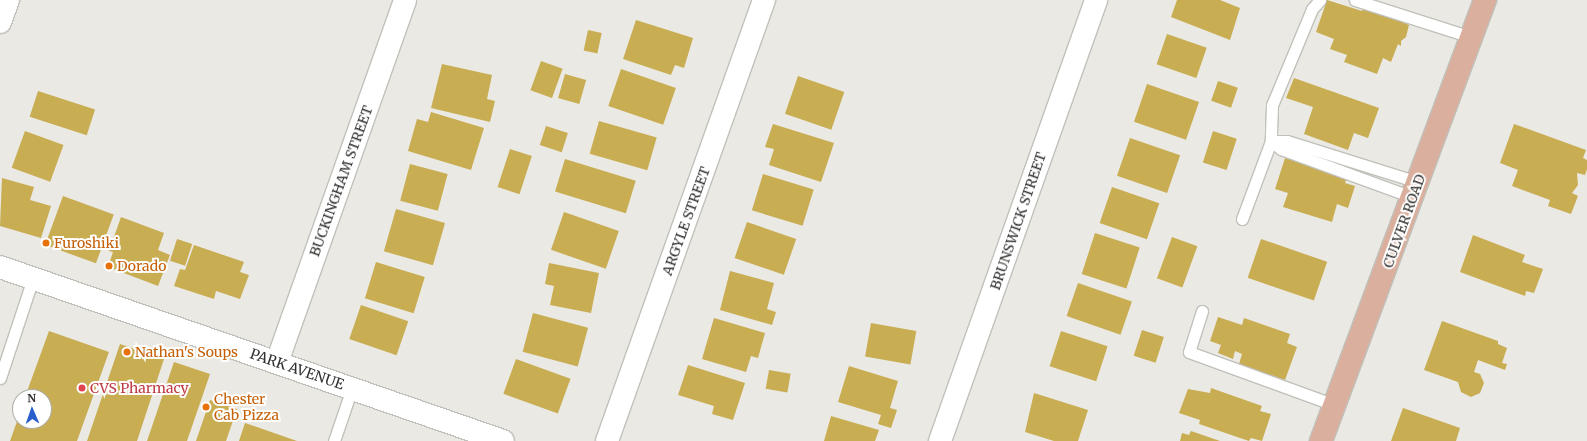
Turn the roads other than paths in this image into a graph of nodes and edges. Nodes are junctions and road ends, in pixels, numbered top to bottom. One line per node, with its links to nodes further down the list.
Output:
1 (8, 0): 8 (street)
2 (405, 0): 16 (street, BUCKINGHAM STREET)
3 (764, 0): 22 (street, ARGYLE STREET)
4 (1096, 0): 23 (street, BRUNSWICK STREET)
5 (1320, 0): 10 (lane)
6 (1355, 0): 9 (lane)
7 (1485, 0): 9 (main road, CULVER ROAD)
8 (0, 22)
9 (1472, 38): 11 (main road, CULVER ROAD)
10 (1271, 141): 11 (lane); 11 (lane); 12 (lane)
11 (1415, 190): 19 (main road, CULVER ROAD)
12 (1242, 219)
13 (0, 267): 14 (street, PARK AVENUE)
14 (33, 278): 16 (street, PARK AVENUE); 17 (lane)
15 (1202, 311): 19 (lane)
16 (277, 362): 18 (street, PARK AVENUE)
17 (0, 378)
18 (352, 388): 20 (lane); 21 (street, PARK AVENUE)
19 (1335, 405): 24 (main road, CULVER ROAD)
20 (334, 441)
21 (503, 441)
22 (607, 441)
23 (940, 441)
24 (1321, 441)

